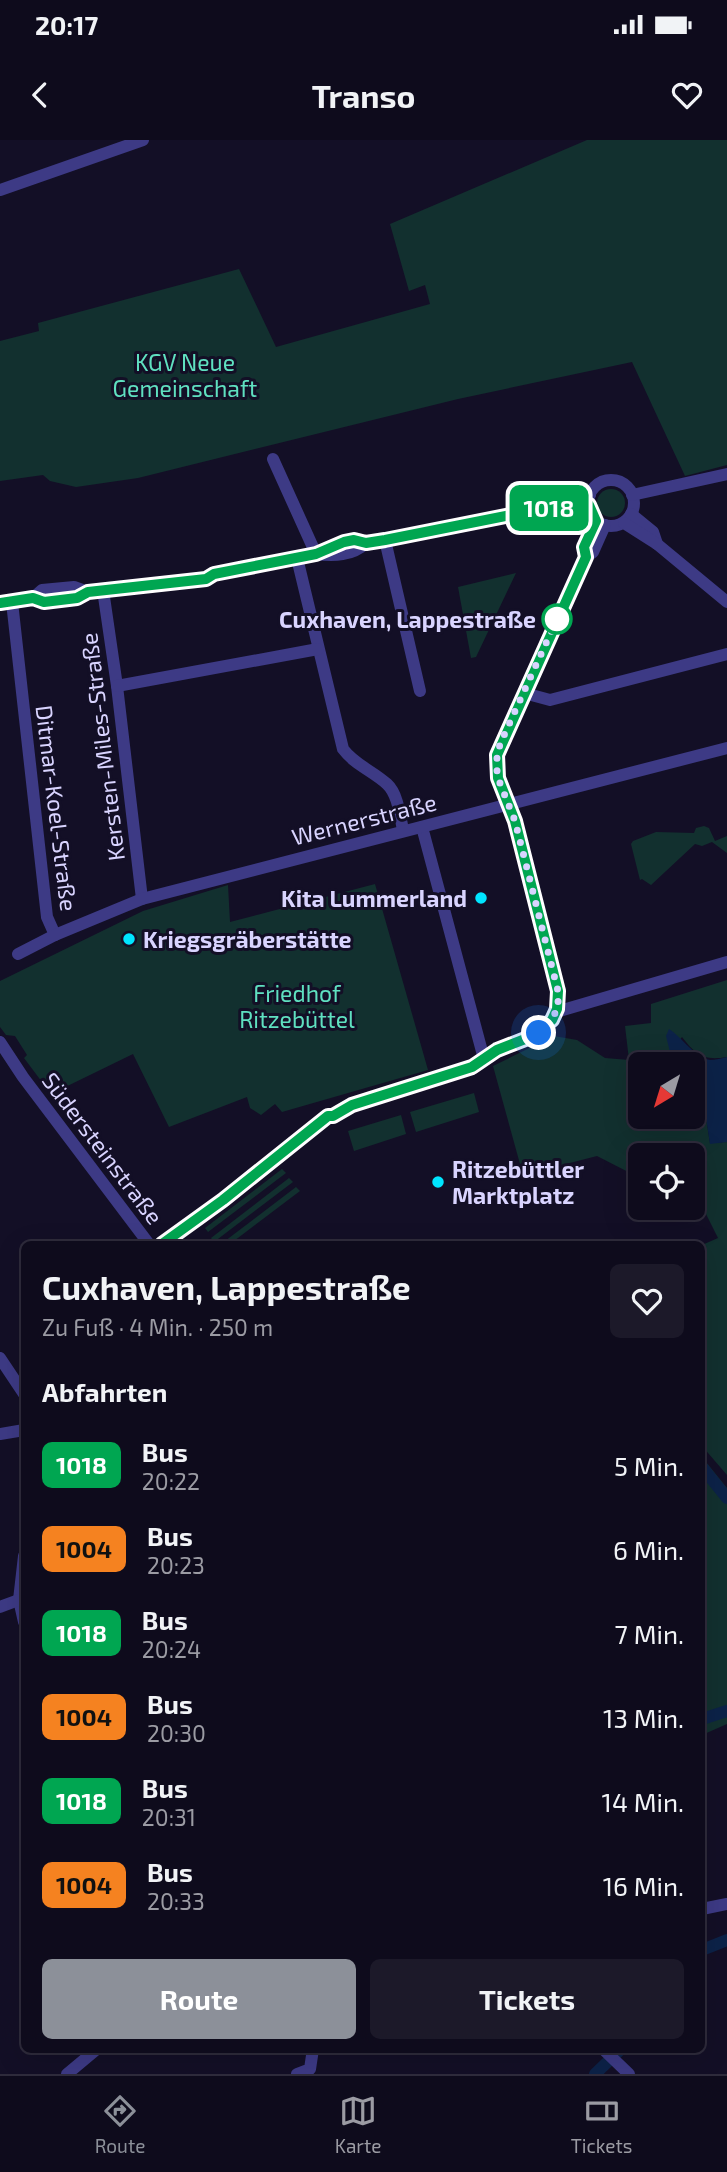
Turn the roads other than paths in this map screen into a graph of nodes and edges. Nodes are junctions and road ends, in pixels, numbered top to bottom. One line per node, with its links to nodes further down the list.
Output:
1 (143, 140): 2 (street)
2 (0, 190)
3 (273, 459): 10 (street)
4 (727, 474): 5 (street)
5 (632, 495): 6 (street); 7 (street)
6 (589, 500): 8 (street); 9 (street)
7 (628, 519): 8 (street); 13 (street)
8 (601, 523): 19 (street)
9 (385, 540): 10 (street); 18 (street)
10 (316, 554): 11 (street)
11 (297, 558): 12 (street); 15 (street)
12 (103, 590): 14 (street); 17 (street, Kersten-Miles-Straße)
13 (727, 602)
14 (6, 603): 25 (street, Ditmar-Koel-Straße)
15 (318, 649): 17 (street); 23 (street)
16 (727, 654): 19 (street)
17 (117, 686): 24 (street, Kersten-Miles-Straße)
18 (420, 691)
19 (524, 693): 21 (street)
20 (727, 748): 21 (street, Wernerstraße)
21 (509, 804): 22 (street, Wernerstraße); 28 (street)
22 (422, 827): 23 (street, Wernerstraße); 31 (street)
23 (403, 830): 24 (street, Wernerstraße)
24 (142, 900): 25 (street, Wernerstraße)
25 (55, 935): 26 (street, Wernerstraße)
26 (18, 954)
27 (727, 962): 28 (street)
28 (556, 1012): 31 (street)
29 (0, 1042): 32 (street, Südersteinstraße)
30 (0, 1057): 32 (street, Südersteinstraße)
31 (484, 1059): 34 (street)
32 (23, 1077): 33 (street, Südersteinstraße)
33 (147, 1241)
34 (166, 1241)
35 (0, 1359): 36 (street)
36 (21, 1390)
37 (21, 1430): 38 (street)
38 (0, 1434)
39 (0, 1607): 40 (street)
40 (21, 1608)
41 (727, 1904): 42 (street)
42 (705, 1908)
43 (92, 2053): 47 (street)
44 (313, 2053): 46 (street)
45 (607, 2053): 48 (street)
46 (302, 2073)
47 (67, 2074)
48 (629, 2074)

